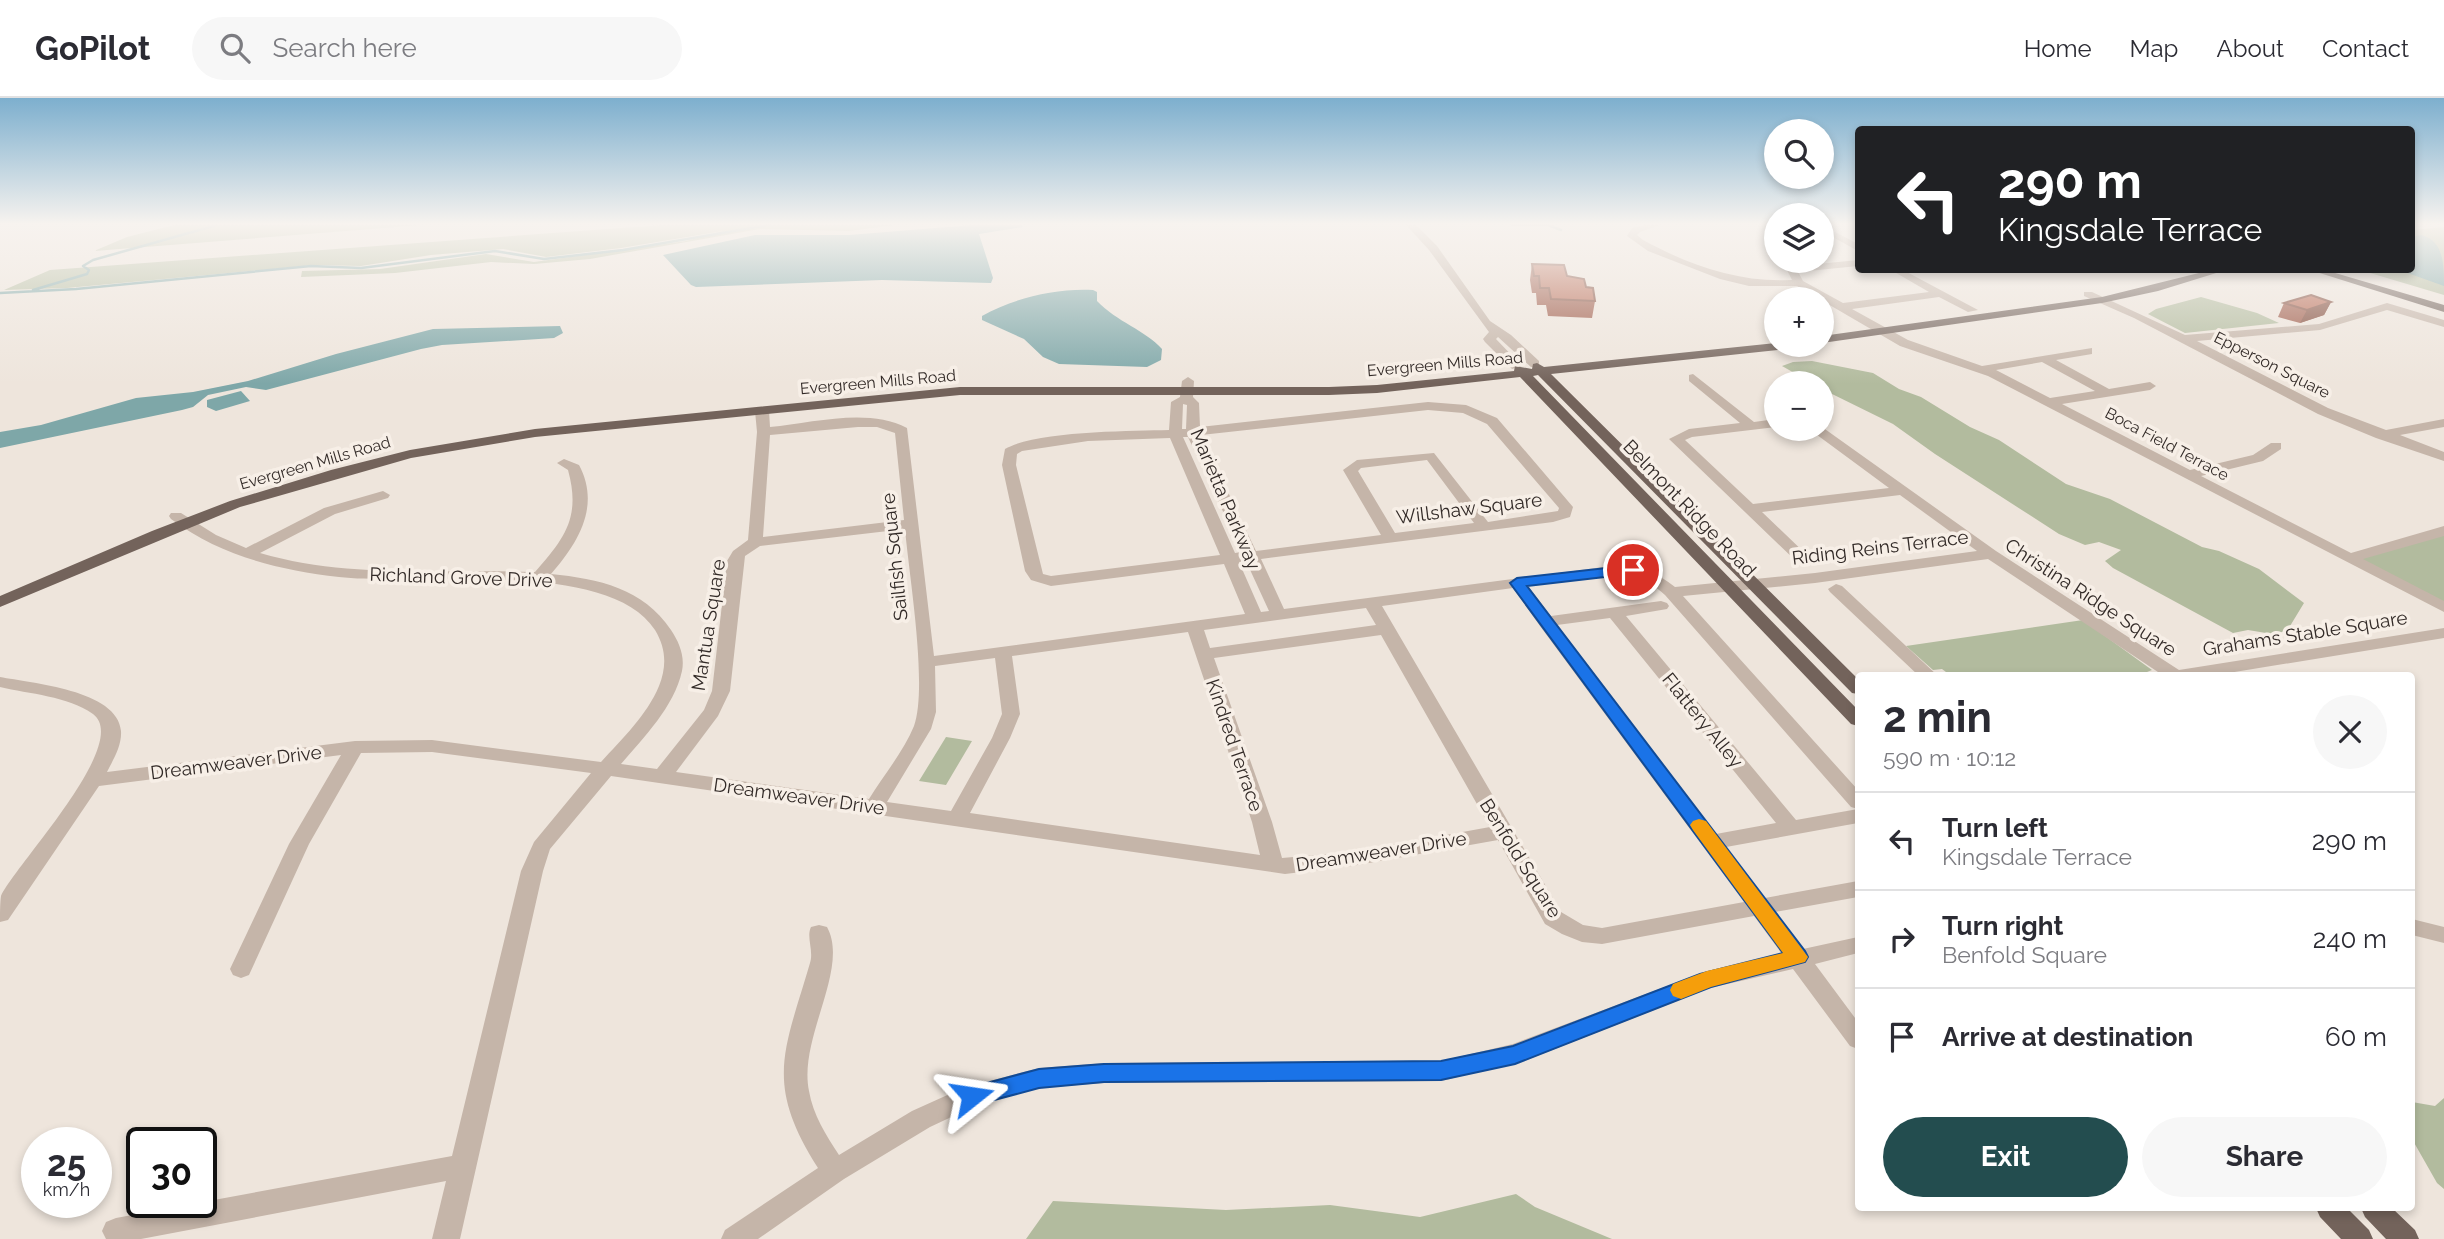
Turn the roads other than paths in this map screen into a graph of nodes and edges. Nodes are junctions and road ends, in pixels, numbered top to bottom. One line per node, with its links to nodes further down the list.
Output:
1 (1454, 278): 20 (street, Belmont Ridge Road)
2 (1729, 278): 9 (street)
3 (1796, 278): 9 (street)
4 (1911, 278): 10 (street)
5 (2152, 278): 11 (main road)
6 (2192, 278): 13 (main road)
7 (2342, 278): 15 (main road)
8 (2374, 278): 12 (main road)
9 (1799, 283): 14 (street, Boca Field Terrace)
10 (1939, 294): 14 (street); 16 (street)
11 (2088, 294): 13 (street, Epperson Square); 16 (main road)
12 (2444, 299)
13 (2102, 300): 18 (main road); 23 (street, Epperson Square)
14 (1840, 307): 18 (street, Boca Field Terrace)
15 (2444, 309)
16 (1972, 310): 18 (main road)
17 (2444, 324): 23 (street)
18 (1876, 328): 19 (main road); 21 (main road); 28 (street, Boca Field Terrace)
19 (1834, 330)
20 (1496, 332): 27 (street, Belmont Ridge Road); 27 (street, Belmont Ridge Road)
21 (1834, 337)
22 (1764, 339): 27 (main road, Evergreen Mills Road)
23 (2184, 339): 41 (street, Epperson Square)
24 (1764, 347): 27 (main road, Evergreen Mills Road)
25 (2088, 351): 26 (street)
26 (2043, 358): 28 (street); 32 (street)
27 (1530, 369): 31 (main road, Evergreen Mills Road); 64 (main road, Belmont Ridge Road); 65 (main road, Belmont Ridge Road)
28 (1983, 369): 33 (street, Boca Field Terrace)
29 (1693, 378): 37 (street)
30 (2150, 386): 32 (street)
31 (1187, 390): 34 (main road, Evergreen Mills Road); 39 (street, Marietta Parkway); 40 (street, Marietta Parkway); 50 (main road, Evergreen Mills Road)
32 (2108, 393): 33 (street)
33 (2049, 402): 46 (street, Boca Field Terrace)
34 (762, 411): 38 (street); 50 (main road, Evergreen Mills Road)
35 (2444, 423): 41 (street)
36 (1764, 424): 37 (street)
37 (1751, 426): 49 (street)
38 (764, 432): 51 (street, Sailfish Square); 55 (street)
39 (1193, 432): 40 (street, Willshaw Square); 52 (street, Willshaw Square); 58 (street, Marietta Parkway)
40 (1175, 435): 59 (street, Marietta Parkway); 59 (street, Willshaw Square)
41 (2381, 435): 44 (street, Epperson Square)
42 (1832, 441): 47 (street, Christina Ridge Square)
43 (2276, 446): 46 (street)
44 (2444, 457)
45 (564, 463): 62 (street)
46 (2187, 475): 61 (street, Boca Field Terrace)
47 (1900, 491): 49 (street); 56 (street, Christina Ridge Square)
48 (383, 495): 57 (street)
49 (1750, 509): 60 (street)
50 (180, 519): 57 (street, Richland Grove Drive); 67 (main road, Evergreen Mills Road); 69 (main road, Evergreen Mills Road)
51 (911, 524): 55 (street); 81 (street, Sailfish Square)
52 (1484, 526): 54 (street, Willshaw Square); 54 (street)
53 (2444, 531): 61 (street)
54 (1390, 537): 58 (street, Willshaw Square)
55 (756, 542): 90 (street, Mantua Square)
56 (1984, 550): 64 (street, Riding Reins Terrace); 83 (street, Christina Ridge Square)
57 (247, 554): 62 (street, Richland Grove Drive)
58 (1249, 555): 59 (street, Willshaw Square); 73 (street, Marietta Parkway)
59 (1229, 558): 74 (street, Marietta Parkway)
60 (1802, 558)
61 (2349, 558): 71 (street, Boca Field Terrace)
62 (539, 578): 89 (street, Richland Grove Drive)
63 (1517, 583): 68 (street); 70 (street); 75 (street)
64 (1752, 583): 65 (street, Riding Reins Terrace); 86 (main road, Belmont Ridge Road)
65 (1728, 586): 68 (street, Riding Reins Terrace); 87 (main road, Belmont Ridge Road)
66 (1836, 589): 82 (street)
67 (0, 590)
68 (1666, 599): 72 (street, Riding Reins Terrace); 92 (street)
69 (0, 602)
70 (1371, 602): 73 (street); 77 (street, Benfold Square)
71 (2444, 607)
72 (1615, 613): 75 (street, Riding Reins Terrace); 96 (street, Flattery Alley)
73 (1279, 615): 74 (street)
74 (1255, 618): 76 (street)
75 (1546, 622): 98 (street)
76 (1194, 626): 79 (street); 80 (street, Kindred Terrace)
77 (1385, 629): 80 (street); 97 (street, Benfold Square)
78 (2444, 632): 84 (street, Grahams Stable Square)
79 (1003, 652): 81 (street); 95 (street)
80 (1204, 654): 99 (street, Kindred Terrace)
81 (926, 662): 93 (street, Sailfish Square)
82 (1926, 672)
83 (2169, 672)
84 (2193, 672)
85 (0, 682): 91 (street)
86 (1855, 686)
87 (1855, 717)
88 (355, 747): 89 (street, Dreamweaver Drive); 91 (street, Dreamweaver Drive); 108 (street)
89 (606, 768): 90 (street, Dreamweaver Drive); 110 (street, Richland Grove Drive)
90 (662, 776): 93 (street, Dreamweaver Drive)
91 (93, 780): 102 (street)
92 (1855, 799)
93 (874, 807): 95 (street, Dreamweaver Drive)
94 (1855, 817): 96 (street)
95 (957, 818): 99 (street, Dreamweaver Drive)
96 (1791, 828): 98 (street)
97 (1503, 832): 99 (street, Dreamweaver Drive); 101 (street, Benfold Square)
98 (1712, 842): 101 (street)
99 (1273, 864)
100 (1855, 890): 101 (street, Benfold Square)
101 (1760, 908): 107 (street)
102 (0, 914)
103 (2415, 928): 105 (street)
104 (818, 933): 111 (street)
105 (2444, 935)
106 (1855, 946): 107 (street)
107 (1798, 957): 109 (street); 111 (street)
108 (241, 969)
109 (1855, 1035)
110 (463, 1166): 114 (street); 115 (street, Richland Grove Drive)
111 (835, 1171): 116 (street)
112 (2332, 1211): 117 (main road)
113 (2377, 1211): 118 (main road)
114 (117, 1231)
115 (446, 1239)
116 (735, 1239)
117 (2359, 1239)
118 (2405, 1239)

